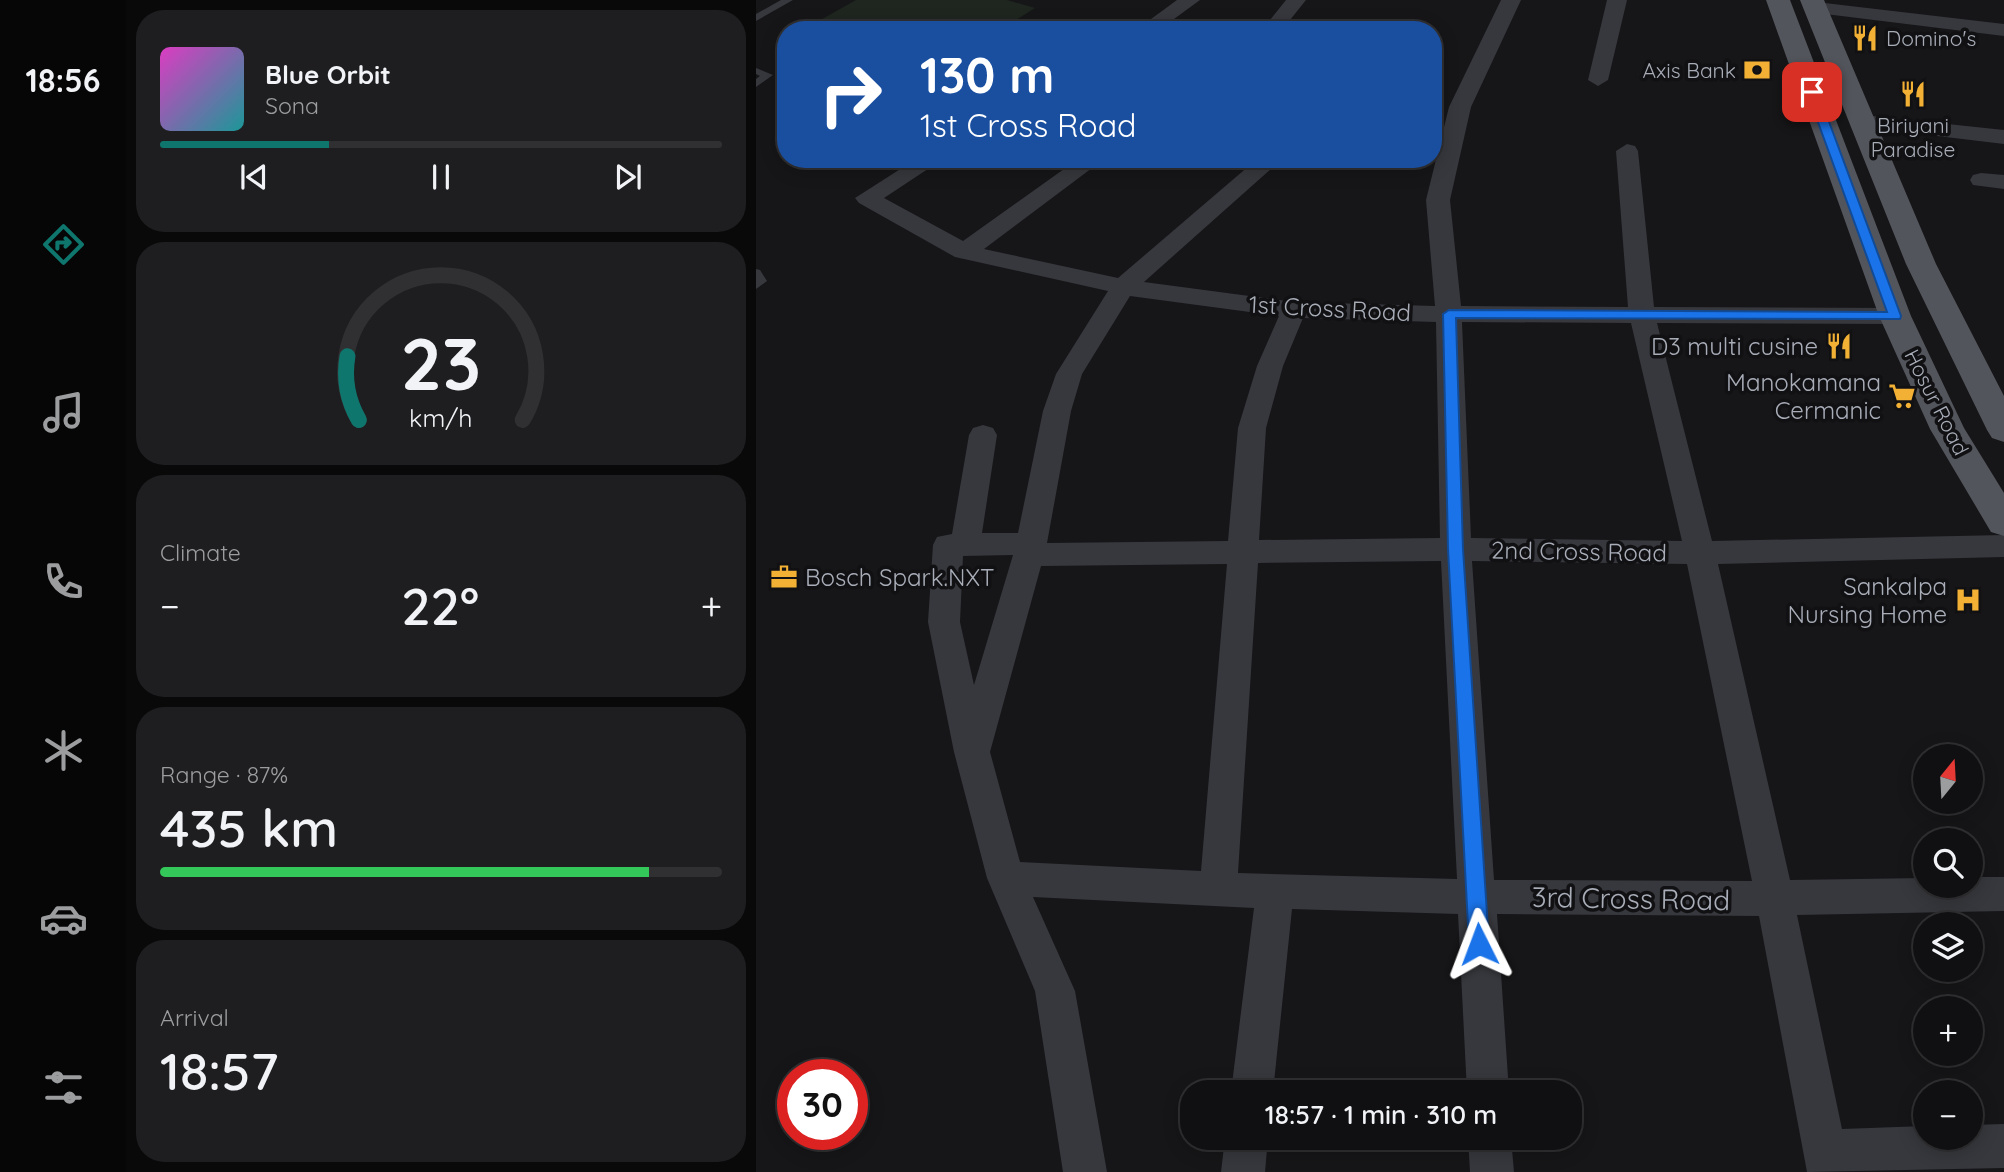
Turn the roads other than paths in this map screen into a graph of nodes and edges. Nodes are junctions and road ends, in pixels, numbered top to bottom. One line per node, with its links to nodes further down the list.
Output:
1 (788, 0): 8 (lane)
2 (1190, 0): 9 (street)
3 (1296, 0): 10 (street)
4 (1511, 0): 15 (street)
5 (1617, 0): 13 (street)
6 (1778, 0): 31 (main road, Hosur Road)
7 (1814, 4): 11 (street); 16 (main road, Hosur Road)
8 (756, 18)
9 (1159, 21)
10 (1279, 21)
11 (2004, 30)
12 (756, 71): 14 (lane)
13 (1598, 80)
14 (756, 84)
15 (1447, 104): 19 (street)
16 (1862, 121): 17 (street); 32 (main road, Hosur Road)
17 (2004, 136)
18 (1627, 152): 30 (street)
19 (1442, 157)
20 (917, 168): 24 (street, 1st Cross Road)
21 (1081, 168): 24 (street)
22 (1261, 168): 27 (street)
23 (1441, 168): 29 (street)
24 (964, 252): 27 (street, 1st Cross Road)
25 (756, 273): 26 (lane)
26 (756, 285)
27 (1123, 287): 28 (street, 1st Cross Road); 38 (street)
28 (1294, 310): 29 (street, 1st Cross Road); 39 (street)
29 (1449, 314): 30 (street, 1st Cross Road); 37 (street)
30 (1642, 316): 31 (street, 1st Cross Road); 40 (street)
31 (1895, 316): 34 (main road, Hosur Road)
32 (2004, 429)
33 (983, 435): 35 (street)
34 (2004, 523)
35 (965, 545): 38 (street, 2nd Cross Road); 41 (street)
36 (2004, 546): 40 (street, 2nd Cross Road)
37 (1456, 549): 39 (street, 2nd Cross Road); 40 (street, 2nd Cross Road); 46 (street)
38 (1030, 550): 39 (street, 2nd Cross Road); 41 (street)
39 (1245, 551): 43 (street)
40 (1700, 554): 47 (street)
41 (972, 752): 42 (street)
42 (1006, 878): 43 (street, 3rd Cross Road); 54 (street)
43 (1218, 891): 44 (street, 3rd Cross Road)
44 (1275, 892): 46 (street, 3rd Cross Road); 48 (street)
45 (2004, 894): 47 (street, 3rd Cross Road)
46 (1476, 895): 47 (street, 3rd Cross Road); 49 (street)
47 (1775, 900): 53 (street)
48 (1253, 1080)
49 (1487, 1080)
50 (2004, 1146): 53 (street)
51 (1246, 1150): 55 (street)
52 (1491, 1150): 56 (street)
53 (1827, 1162)
54 (1085, 1172)
55 (1243, 1172)
56 (1492, 1172)

